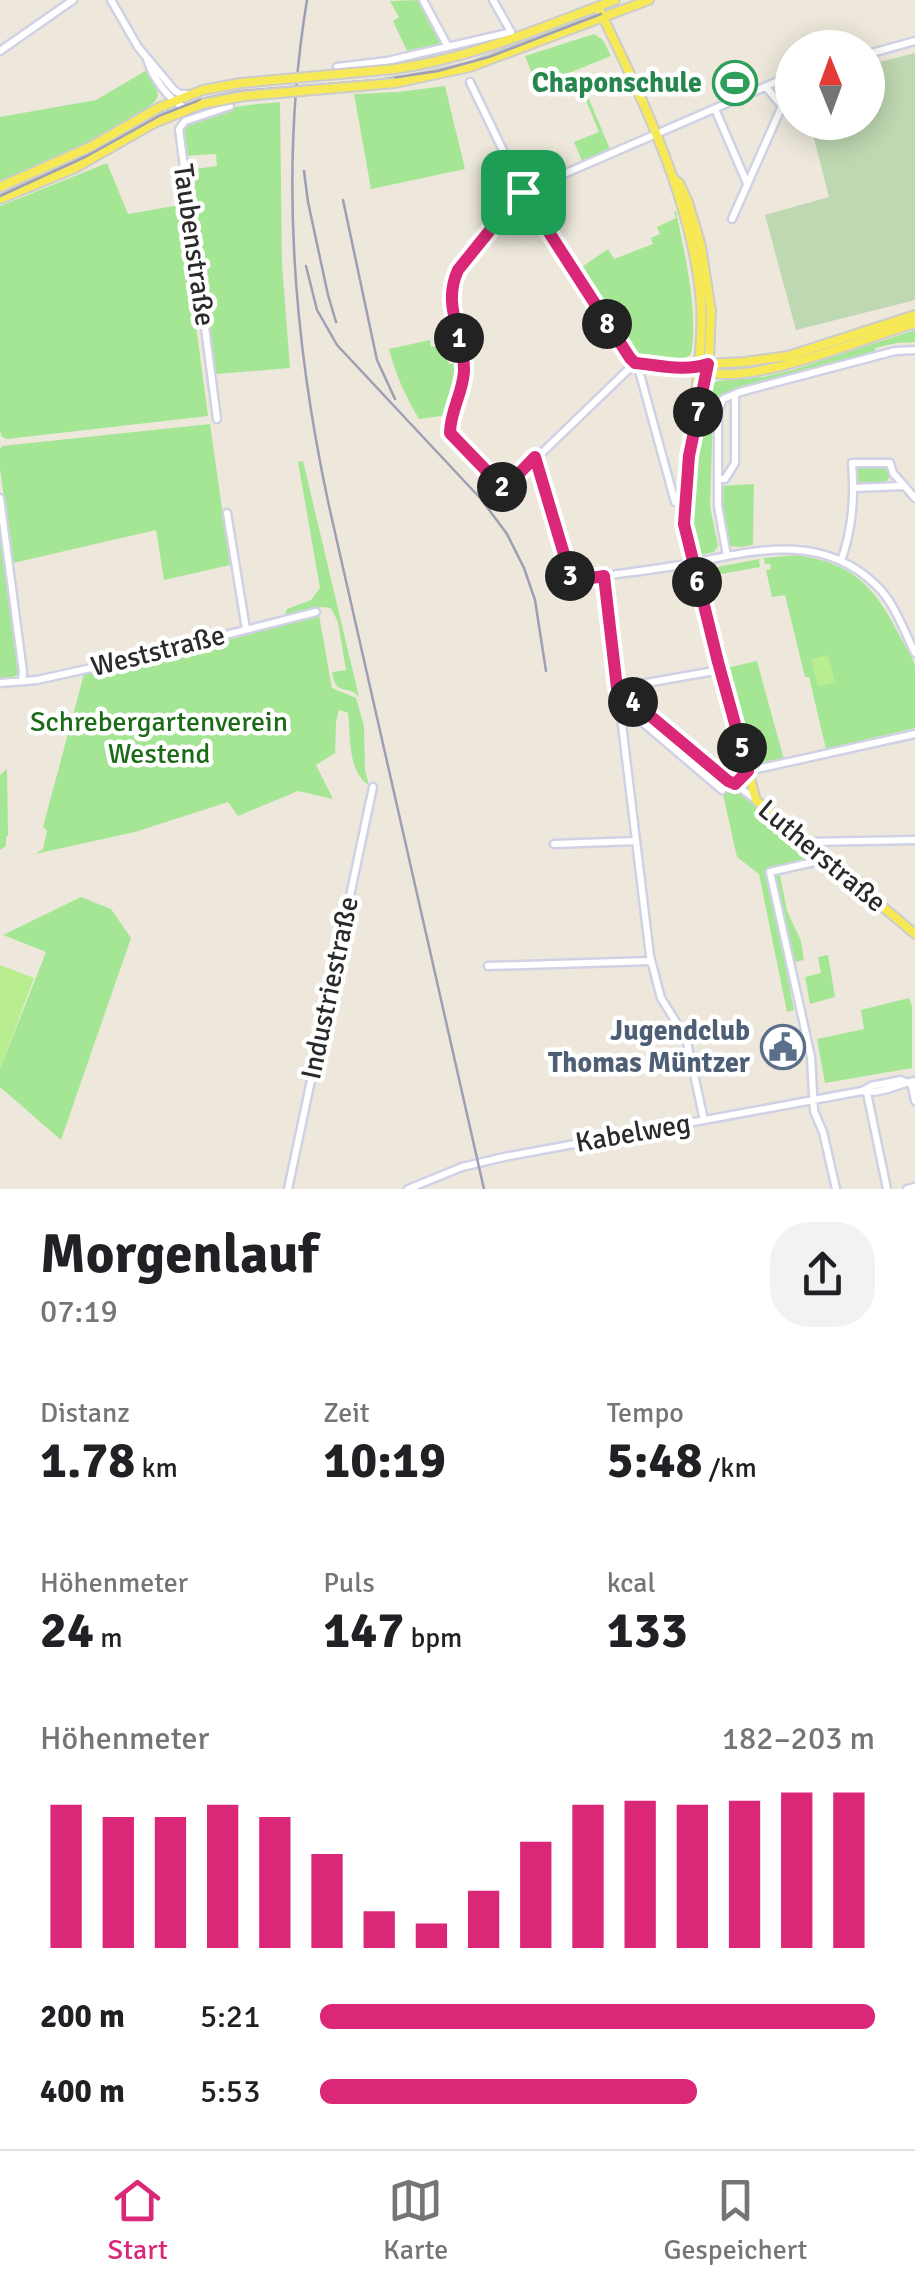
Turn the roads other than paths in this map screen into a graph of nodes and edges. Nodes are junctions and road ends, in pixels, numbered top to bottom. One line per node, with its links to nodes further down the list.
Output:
1 (73, 0): 14 (street)
2 (111, 0): 15 (street)
3 (423, 0): 12 (street)
4 (494, 0): 12 (street)
5 (615, 0): 7 (main road)
6 (649, 0): 8 (main road)
7 (596, 3): 8 (main road); 20 (main road, bridge)
8 (603, 18): 9 (main road); 10 (main road)
9 (585, 25): 10 (main road); 24 (main road, bridge)
10 (611, 34): 27 (main road)
11 (915, 41): 13 (street)
12 (448, 48): 16 (street)
13 (885, 49)
14 (0, 51)
15 (147, 58): 20 (street); 22 (street)
16 (337, 67)
17 (470, 82): 30 (street)
18 (775, 82): 19 (street)
19 (766, 86): 21 (street); 25 (street)
20 (193, 92): 22 (main road)
21 (775, 98)
22 (174, 101): 24 (street); 29 (main road)
23 (230, 106): 39 (street, Taubenstraße)
24 (187, 109): 31 (main road)
25 (715, 109): 27 (street); 28 (street)
26 (775, 119): 28 (street)
27 (655, 134): 30 (street); 37 (main road)
28 (746, 182): 32 (street)
29 (0, 188)
30 (523, 192): 36 (street); 44 (street)
31 (0, 199)
32 (732, 219)
33 (915, 315): 37 (main road)
34 (915, 323): 37 (main road)
35 (915, 350): 38 (street)
36 (635, 363): 37 (street); 40 (street); 47 (street)
37 (705, 368): 52 (main road)
38 (735, 394): 41 (street); 41 (street)
39 (217, 419)
40 (535, 457): 44 (street); 53 (street)
41 (718, 479): 50 (street)
42 (903, 486): 43 (street); 43 (street); 46 (street)
43 (853, 488): 51 (street)
44 (504, 489): 48 (street)
45 (0, 498): 58 (street)
46 (915, 498)
47 (675, 502)
48 (490, 504)
49 (227, 513): 55 (street)
50 (727, 556): 51 (street); 52 (street)
51 (841, 560): 56 (street)
52 (692, 563): 53 (street); 57 (main road)
53 (604, 576): 60 (street)
54 (316, 612): 55 (street, Weststraße)
55 (246, 629): 58 (street, Weststraße)
56 (915, 653)
57 (720, 670): 60 (street); 63 (main road)
58 (22, 680): 59 (street, Weststraße)
59 (0, 684)
60 (617, 688): 61 (street); 64 (street, Lutherstraße)
61 (620, 708): 64 (street, Lutherstraße); 68 (street)
62 (915, 734): 63 (street)
63 (748, 771): 64 (street); 66 (main road)
64 (732, 782): 66 (street, Lutherstraße)
65 (373, 787): 81 (street, Industriestraße)
66 (756, 800): 69 (main road, Lutherstraße)
67 (915, 840): 69 (street)
68 (636, 842): 70 (street); 73 (street)
69 (804, 842): 71 (main road, Lutherstraße)
70 (554, 844)
71 (820, 856): 72 (main road, Lutherstraße); 77 (street)
72 (915, 934)
73 (651, 961): 74 (street); 79 (street)
74 (488, 966)
75 (910, 1082): 76 (street, Kabelweg); 78 (street)
76 (864, 1092): 77 (street, Kabelweg); 84 (street)
77 (814, 1100): 79 (street, Kabelweg); 83 (street)
78 (915, 1102)
79 (704, 1120): 82 (street, Kabelweg)
80 (915, 1187): 85 (street)
81 (288, 1189)
82 (408, 1189)
83 (836, 1189)
84 (887, 1189)
85 (907, 1189)

